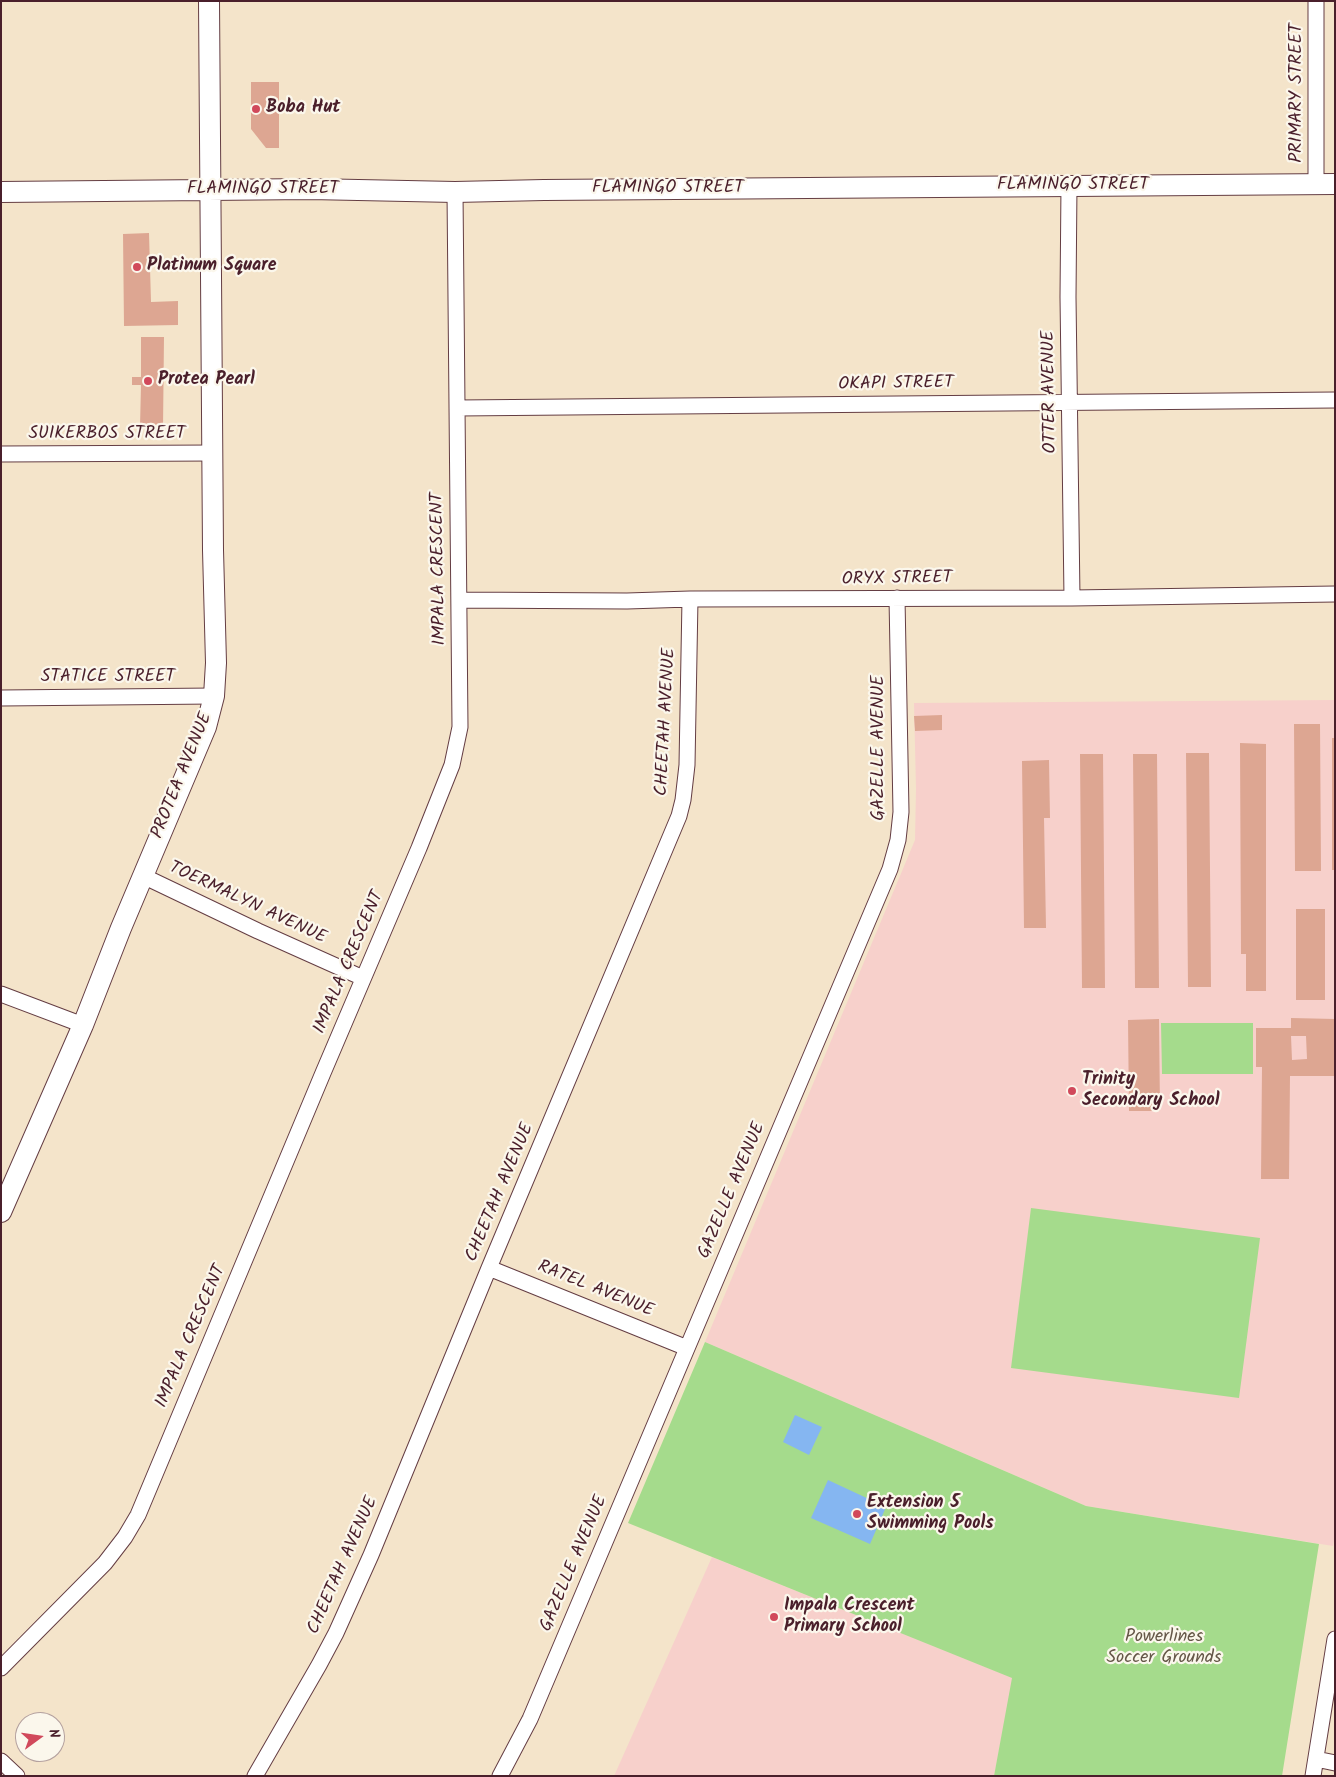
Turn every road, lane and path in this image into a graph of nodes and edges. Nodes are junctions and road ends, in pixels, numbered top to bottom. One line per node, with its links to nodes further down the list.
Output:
1 (209, 1): 5 (street, PROTEA AVENUE)
2 (1316, 1): 3 (street, PRIMARY STREET)
3 (1326, 184): 4 (street, FLAMINGO STREET)
4 (1069, 186): 7 (street, FLAMINGO STREET); 9 (street, OTTER AVENUE)
5 (210, 190): 6 (street, FLAMINGO STREET); 7 (street, FLAMINGO STREET); 11 (street, PROTEA AVENUE)
6 (1, 192)
7 (455, 192): 10 (street, IMPALA CRESCENT)
8 (1335, 400): 9 (street, OKAPI STREET)
9 (1069, 402): 10 (street, OKAPI STREET); 15 (street, OTTER AVENUE)
10 (458, 408): 17 (street, IMPALA CRESCENT)
11 (214, 453): 12 (street, SUIKERBOS STREET); 18 (street, PROTEA AVENUE)
12 (1, 454)
13 (1335, 594): 15 (street, ORYX STREET)
14 (897, 598): 15 (street, ORYX STREET); 16 (street, ORYX STREET); 26 (street, GAZELLE AVENUE)
15 (1072, 598)
16 (690, 599): 17 (street, ORYX STREET); 25 (street, CHEETAH AVENUE)
17 (459, 600): 21 (street, IMPALA CRESCENT)
18 (214, 696): 19 (street, STATICE STREET); 20 (street, PROTEA AVENUE)
19 (1, 698)
20 (143, 876): 21 (street, TOERMALYN AVENUE); 23 (street, PROTEA AVENUE)
21 (364, 978): 28 (street, IMPALA CRESCENT)
22 (1, 994): 23 (street)
23 (83, 1025): 24 (street, PROTEA AVENUE)
24 (1, 1212)
25 (489, 1268): 26 (street, RATEL AVENUE); 33 (street, CHEETAH AVENUE)
26 (687, 1348): 34 (street, GAZELLE AVENUE)
27 (1335, 1639): 29 (street)
28 (1, 1668)
29 (1316, 1759): 31 (street); 35 (street)
30 (1, 1761): 32 (street)
31 (1335, 1763)
32 (16, 1776)
33 (255, 1776)
34 (500, 1776)
35 (1313, 1776)

